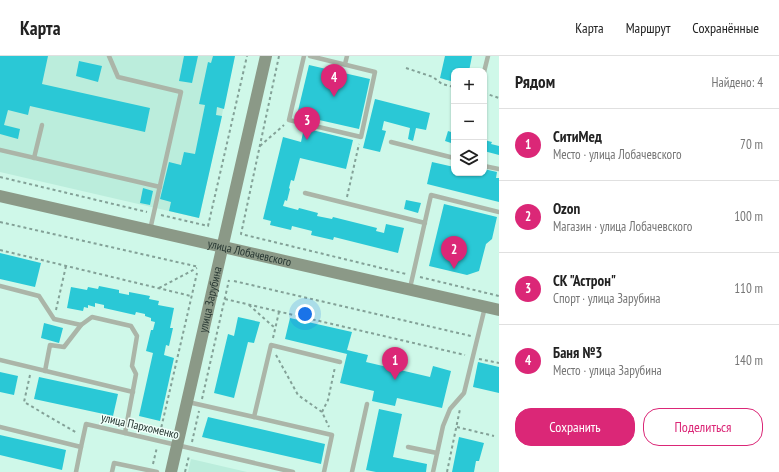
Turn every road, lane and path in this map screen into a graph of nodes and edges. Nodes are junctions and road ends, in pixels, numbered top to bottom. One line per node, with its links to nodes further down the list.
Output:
1 (109, 56): 26 (lane)
2 (247, 56): 31 (path)
3 (266, 56): 35 (street, улица Зарубина)
4 (280, 56): 19 (path)
5 (304, 56): 15 (lane)
6 (310, 56): 9 (lane)
7 (347, 56): 9 (lane)
8 (488, 56): 11 (lane)
9 (345, 64): 17 (lane)
10 (406, 68): 12 (path)
11 (485, 68)
12 (451, 87)
13 (487, 94): 14 (path)
14 (499, 98)
15 (289, 120): 17 (lane); 19 (path)
16 (42, 124): 22 (lane)
17 (361, 137): 29 (path)
18 (391, 142): 21 (lane)
19 (260, 147): 39 (path)
20 (0, 150): 22 (lane)
21 (451, 157)
22 (34, 158): 26 (lane)
23 (487, 167): 24 (lane)
24 (499, 169)
25 (0, 177): 31 (path)
26 (160, 187): 31 (lane)
27 (306, 193): 29 (lane)
28 (0, 196): 34 (street, улица Лобачевского)
29 (345, 203): 33 (lane)
30 (499, 212): 33 (lane)
31 (154, 213): 34 (lane)
32 (0, 222): 43 (path)
33 (425, 223): 39 (lane)
34 (150, 230): 35 (street, улица Лобачевского)
35 (222, 247): 44 (street, улица Лобачевского); 66 (street, улица Зарубина)
36 (0, 250): 37 (path)
37 (66, 266): 43 (path); 52 (path)
38 (197, 273): 45 (path)
39 (413, 275): 44 (lane); 46 (path)
40 (229, 280): 47 (path)
41 (234, 281): 55 (path)
42 (0, 286): 52 (lane)
43 (159, 288): 45 (path)
44 (410, 290): 49 (street, улица Лобачевского)
45 (191, 296): 77 (path)
46 (499, 296)
47 (225, 299): 48 (path); 65 (path)
48 (248, 305): 51 (path); 54 (path)
49 (485, 307): 50 (street, улица Лобачевского); 55 (lane)
50 (499, 310)
51 (279, 312): 54 (path); 57 (path)
52 (54, 319): 53 (lane)
53 (81, 325): 62 (lane); 63 (lane)
54 (275, 328): 56 (path)
55 (477, 338): 57 (lane)
56 (271, 345): 59 (lane); 69 (path); 70 (lane)
57 (472, 357): 60 (path); 64 (lane)
58 (0, 360): 61 (lane)
59 (338, 361): 69 (path)
60 (499, 363)
61 (32, 368): 62 (lane); 75 (path)
62 (45, 371): 63 (lane)
63 (133, 392): 73 (lane)
64 (464, 393): 72 (path); 84 (lane)
65 (202, 399)
66 (187, 402): 70 (lane); 78 (street, улица Зарубина)
67 (367, 404): 93 (lane)
68 (200, 407): 79 (path)
69 (322, 412): 74 (path)
70 (254, 417): 74 (lane)
71 (0, 427): 80 (lane)
72 (456, 427): 76 (path); 95 (path)
73 (125, 433): 75 (lane, улица Пархоменко); 78 (lane, улица Пархоменко)
74 (332, 435): 92 (lane)
75 (83, 436): 80 (lane)
76 (494, 436)
77 (159, 439)
78 (177, 445): 89 (street, улица Зарубина); 91 (lane, улица Пархоменко)
79 (191, 445)
80 (81, 446): 86 (lane)
81 (157, 446): 85 (path)
82 (408, 447): 84 (lane)
83 (189, 453): 90 (path)
84 (437, 453): 94 (lane)
85 (152, 466)
86 (76, 472)
87 (112, 472): 88 (lane)
88 (157, 472)
89 (171, 472)
90 (185, 472)
91 (293, 472)
92 (324, 472)
93 (352, 472)
94 (433, 472)
95 (447, 472)

